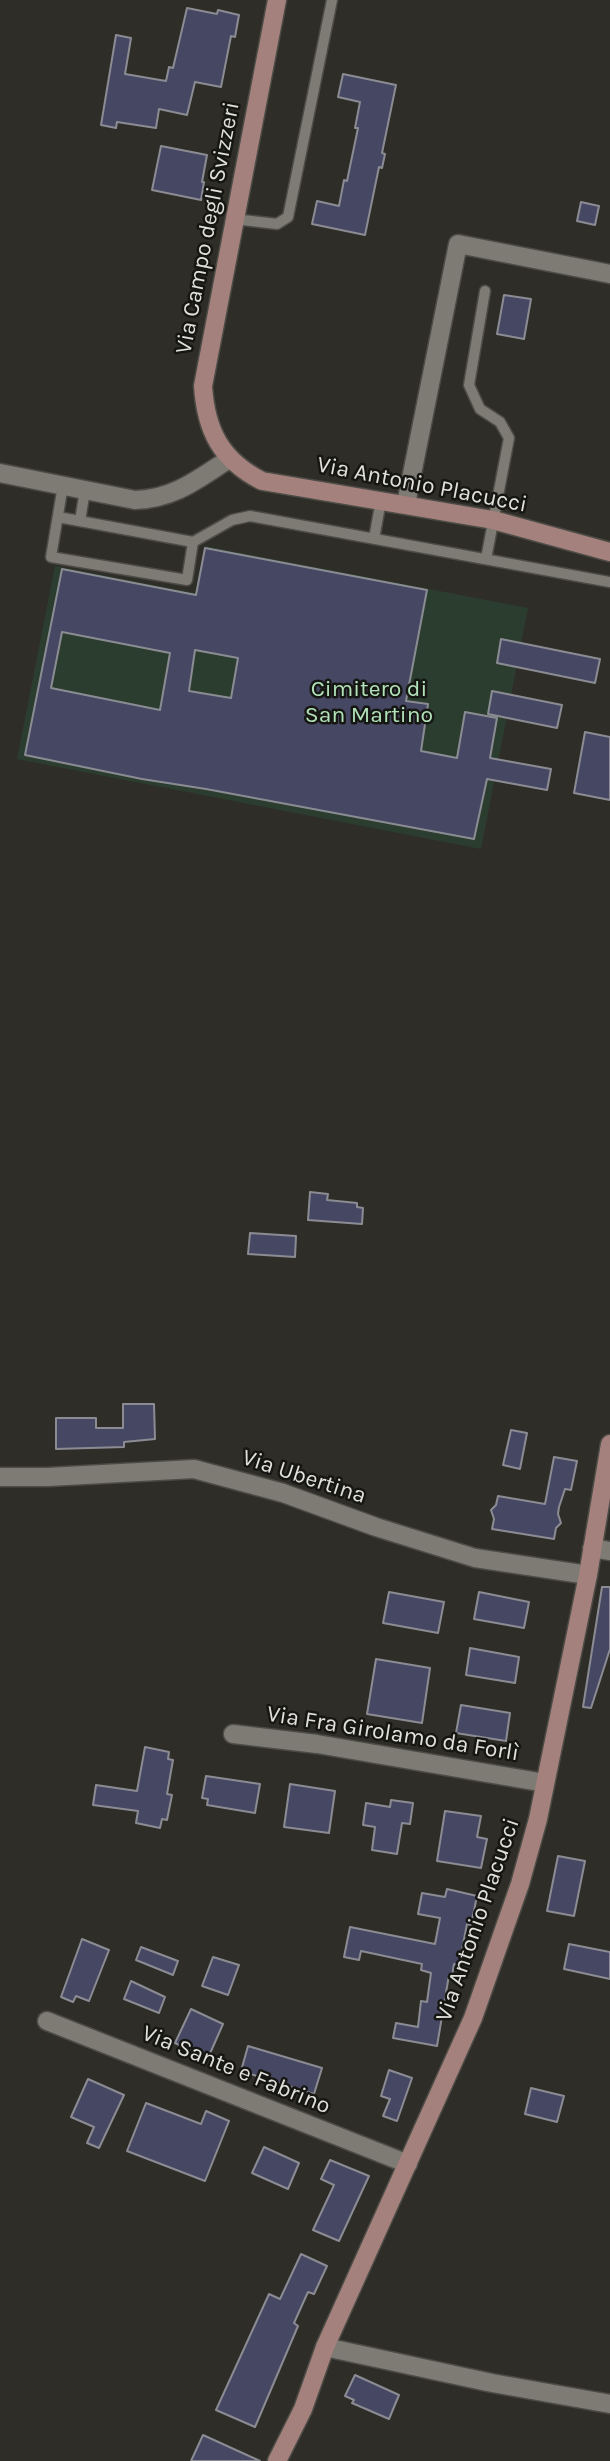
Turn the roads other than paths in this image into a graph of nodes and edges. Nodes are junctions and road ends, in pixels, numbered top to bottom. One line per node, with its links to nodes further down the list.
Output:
1 (277, 0): 3 (main road, Via Campo degli Svizzeri)
2 (332, 0): 3 (lane)
3 (234, 219): 6 (main road, Via Campo degli Svizzeri)
4 (610, 274): 11 (street)
5 (485, 291): 13 (lane)
6 (229, 459): 9 (street); 10 (main road, Via Antonio Placucci)
7 (0, 474): 8 (street)
8 (64, 485): 9 (street); 12 (lane)
9 (85, 490): 14 (lane)
10 (381, 500): 11 (main road, Via Antonio Placucci); 15 (lane)
11 (406, 504): 13 (main road, Via Antonio Placucci)
12 (58, 517): 14 (lane); 16 (lane)
13 (494, 520): 17 (main road, Via Antonio Placucci); 18 (lane)
14 (80, 521): 16 (lane)
15 (374, 539): 16 (lane); 18 (lane)
16 (193, 542)
17 (610, 552)
18 (486, 559): 19 (lane)
19 (610, 582)
20 (610, 1444): 22 (main road, Via Antonio Placucci)
21 (0, 1477): 23 (street, Via Ubertina)
22 (601, 1549): 23 (main road, Via Antonio Placucci)
23 (588, 1575): 25 (main road, Via Antonio Placucci)
24 (233, 1734): 25 (street, Via Fra Girolamo da Forlì)
25 (545, 1783): 27 (main road, Via Antonio Placucci)
26 (47, 2021): 27 (street, Via Sante e Fabrino)
27 (408, 2164): 28 (main road, Via Antonio Placucci)
28 (325, 2347): 29 (street); 30 (main road, Via Antonio Placucci)
29 (610, 2404)
30 (277, 2461)

